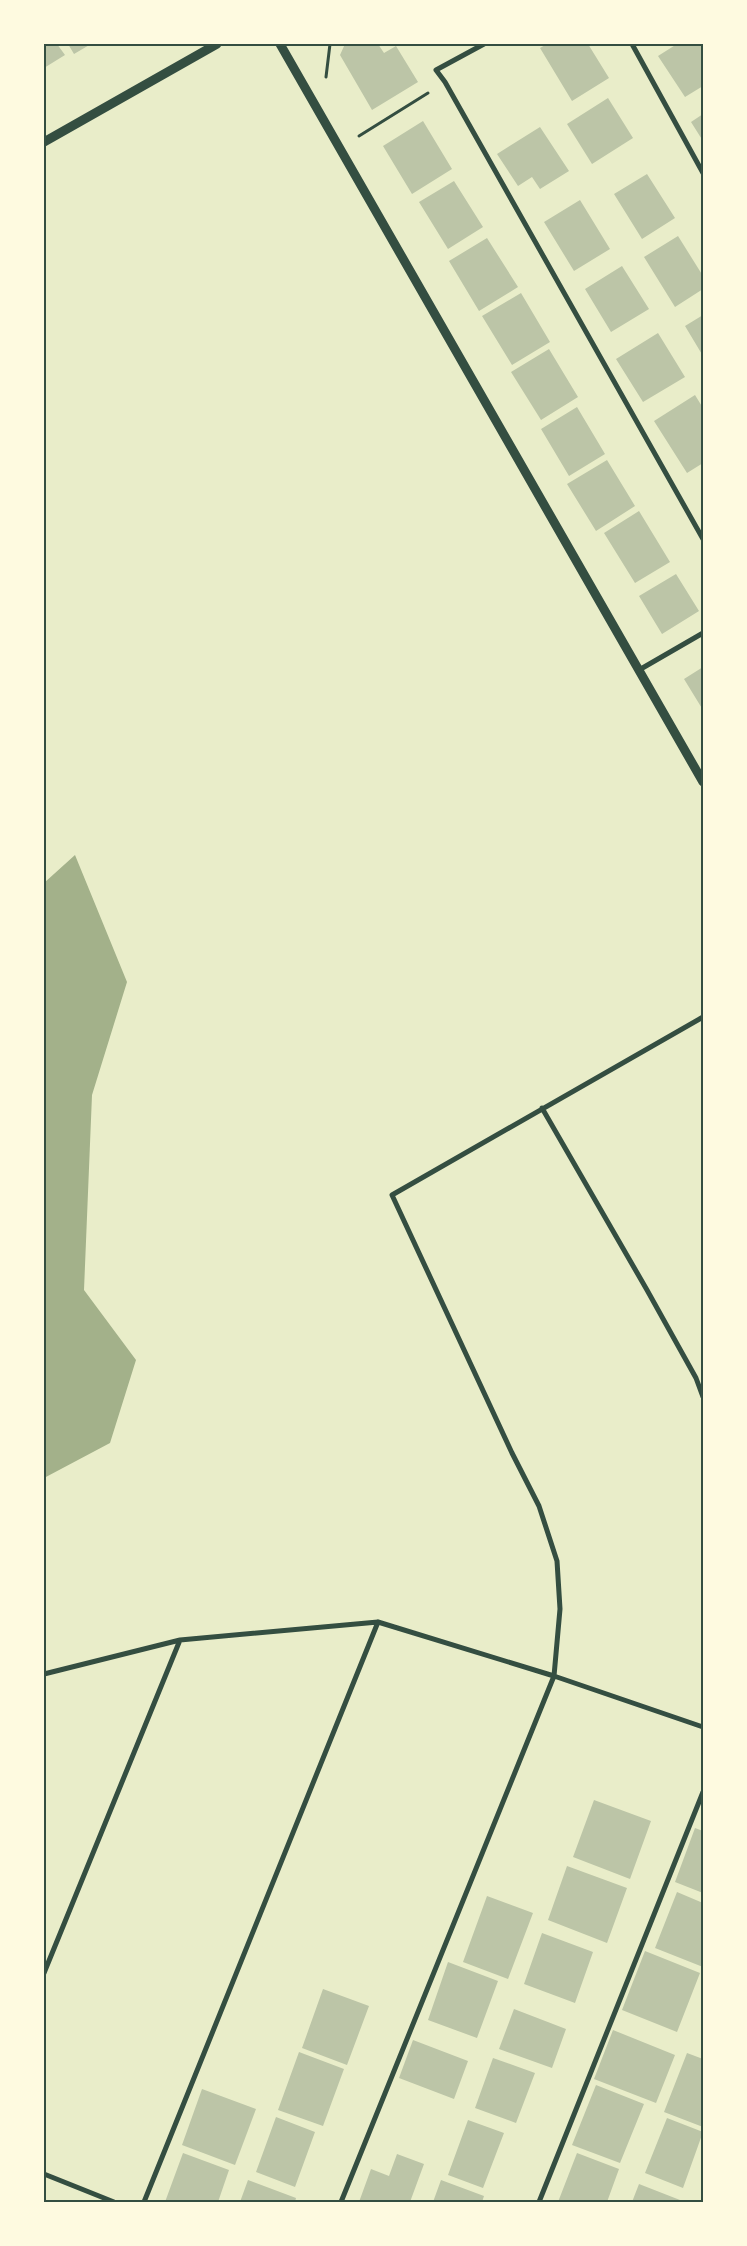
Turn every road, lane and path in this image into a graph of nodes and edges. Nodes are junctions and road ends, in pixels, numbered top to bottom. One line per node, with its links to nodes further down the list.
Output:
1 (216, 44): 7 (street)
2 (280, 44): 11 (street)
3 (484, 44): 5 (street)
4 (632, 44): 8 (street)
5 (445, 82): 6 (path); 9 (street)
6 (358, 136)
7 (44, 142)
8 (703, 173)
9 (703, 539)
10 (703, 633): 11 (street)
11 (639, 670): 12 (street)
12 (703, 782)
13 (701, 1019): 14 (street); 15 (street)
14 (703, 1027)
15 (542, 1108): 16 (street); 20 (street)
16 (703, 1397)
17 (378, 1622): 18 (street); 20 (street); 26 (street)
18 (180, 1640): 19 (street); 23 (street)
19 (44, 1674)
20 (554, 1676): 21 (street); 27 (street)
21 (703, 1727)
22 (703, 1792): 28 (street)
23 (44, 1973)
24 (44, 2174): 25 (street)
25 (114, 2202)
26 (144, 2202)
27 (341, 2202)
28 (539, 2202)

